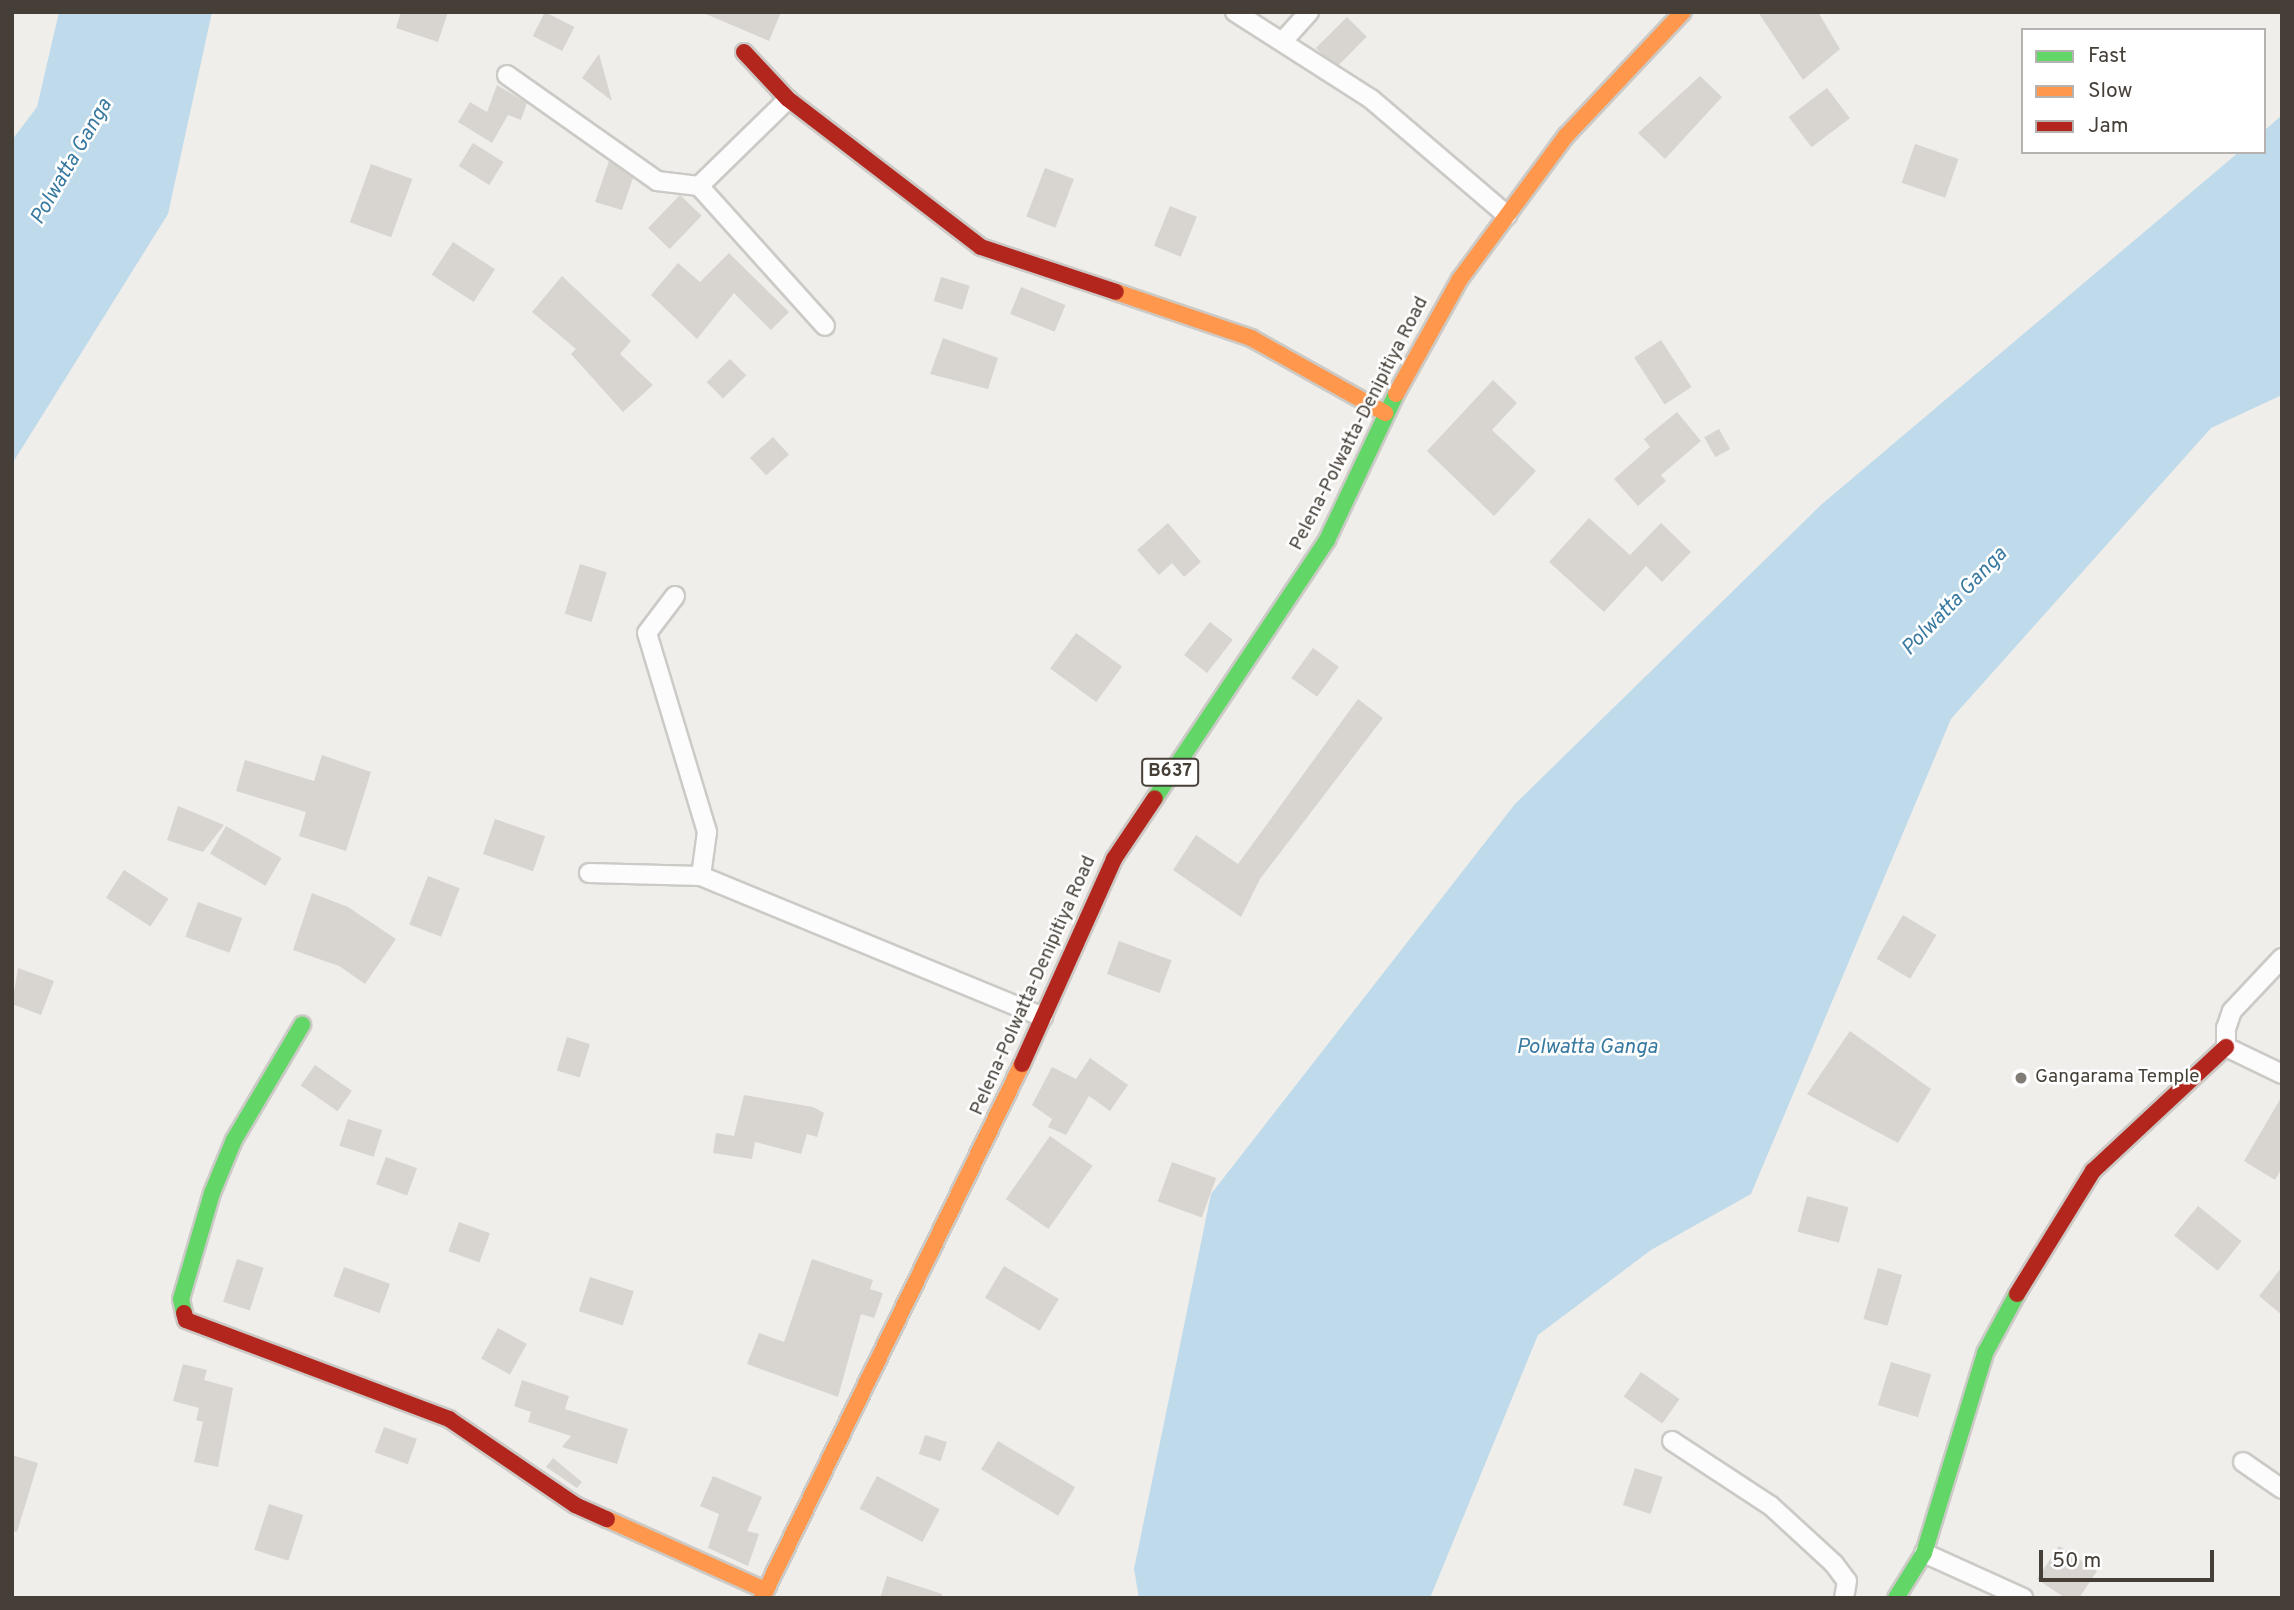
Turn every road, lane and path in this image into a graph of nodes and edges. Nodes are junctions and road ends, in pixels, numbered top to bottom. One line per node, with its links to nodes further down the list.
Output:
1 (1235, 12): 4 (street)
2 (1309, 12): 4 (street)
3 (1683, 12): 9 (street, Pelena-Polwatta-Denipitiya Road / B637)
4 (1283, 41): 9 (street)
5 (744, 52): 7 (street)
6 (507, 75): 8 (street)
7 (788, 99): 8 (street); 11 (street)
8 (699, 186): 10 (street)
9 (1507, 215): 11 (street, Pelena-Polwatta-Denipitiya Road / B637)
10 (825, 327)
11 (1385, 413): 16 (street, Pelena-Polwatta-Denipitiya Road / B637)
12 (675, 596): 14 (street)
13 (589, 873): 14 (street)
14 (701, 876): 16 (street)
15 (2282, 958): 18 (street)
16 (1043, 1017): 24 (street, Pelena-Polwatta-Denipitiya Road / B637)
17 (302, 1026): 24 (street)
18 (2226, 1047): 19 (street); 23 (street)
19 (2282, 1074)
20 (1672, 1441): 25 (street)
21 (2243, 1462): 22 (street)
22 (2282, 1489)
23 (1924, 1553): 26 (street); 27 (street)
24 (764, 1594)
25 (1844, 1598)
26 (1896, 1598)
27 (2023, 1598)

